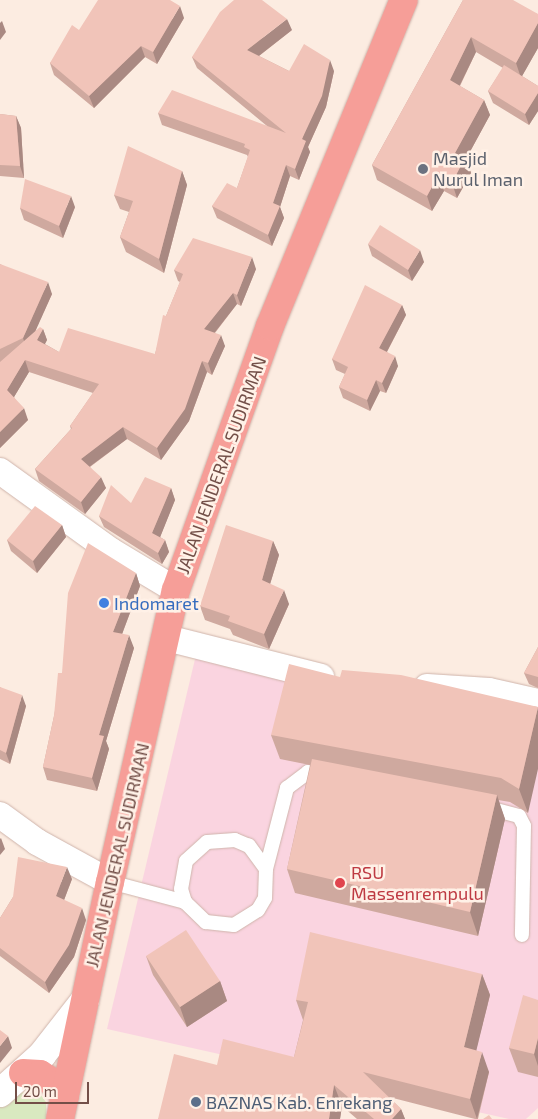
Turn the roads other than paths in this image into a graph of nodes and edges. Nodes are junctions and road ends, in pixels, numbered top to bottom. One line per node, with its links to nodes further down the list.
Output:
1 (404, 0): 3 (highway, JALAN JENDERAL SUDIRMAN)
2 (0, 471): 3 (street)
3 (176, 590): 4 (highway, JALAN JENDERAL SUDIRMAN)
4 (167, 638): 5 (street); 12 (highway, JALAN JENDERAL SUDIRMAN)
5 (343, 679)
6 (399, 684): 7 (street)
7 (538, 702)
8 (337, 778): 11 (lane)
9 (470, 804): 14 (lane)
10 (0, 815): 12 (street)
11 (266, 869): 13 (lane); 13 (lane)
12 (109, 881): 13 (lane); 15 (highway, JALAN JENDERAL SUDIRMAN)
13 (185, 902)
14 (522, 935)
15 (85, 1000): 16 (main road, JALAN JENDERAL SUDIRMAN); 18 (highway)
16 (23, 1073): 17 (main road, JALAN JENDERAL SUDIRMAN); 18 (highway)
17 (0, 1093)
18 (63, 1108)

